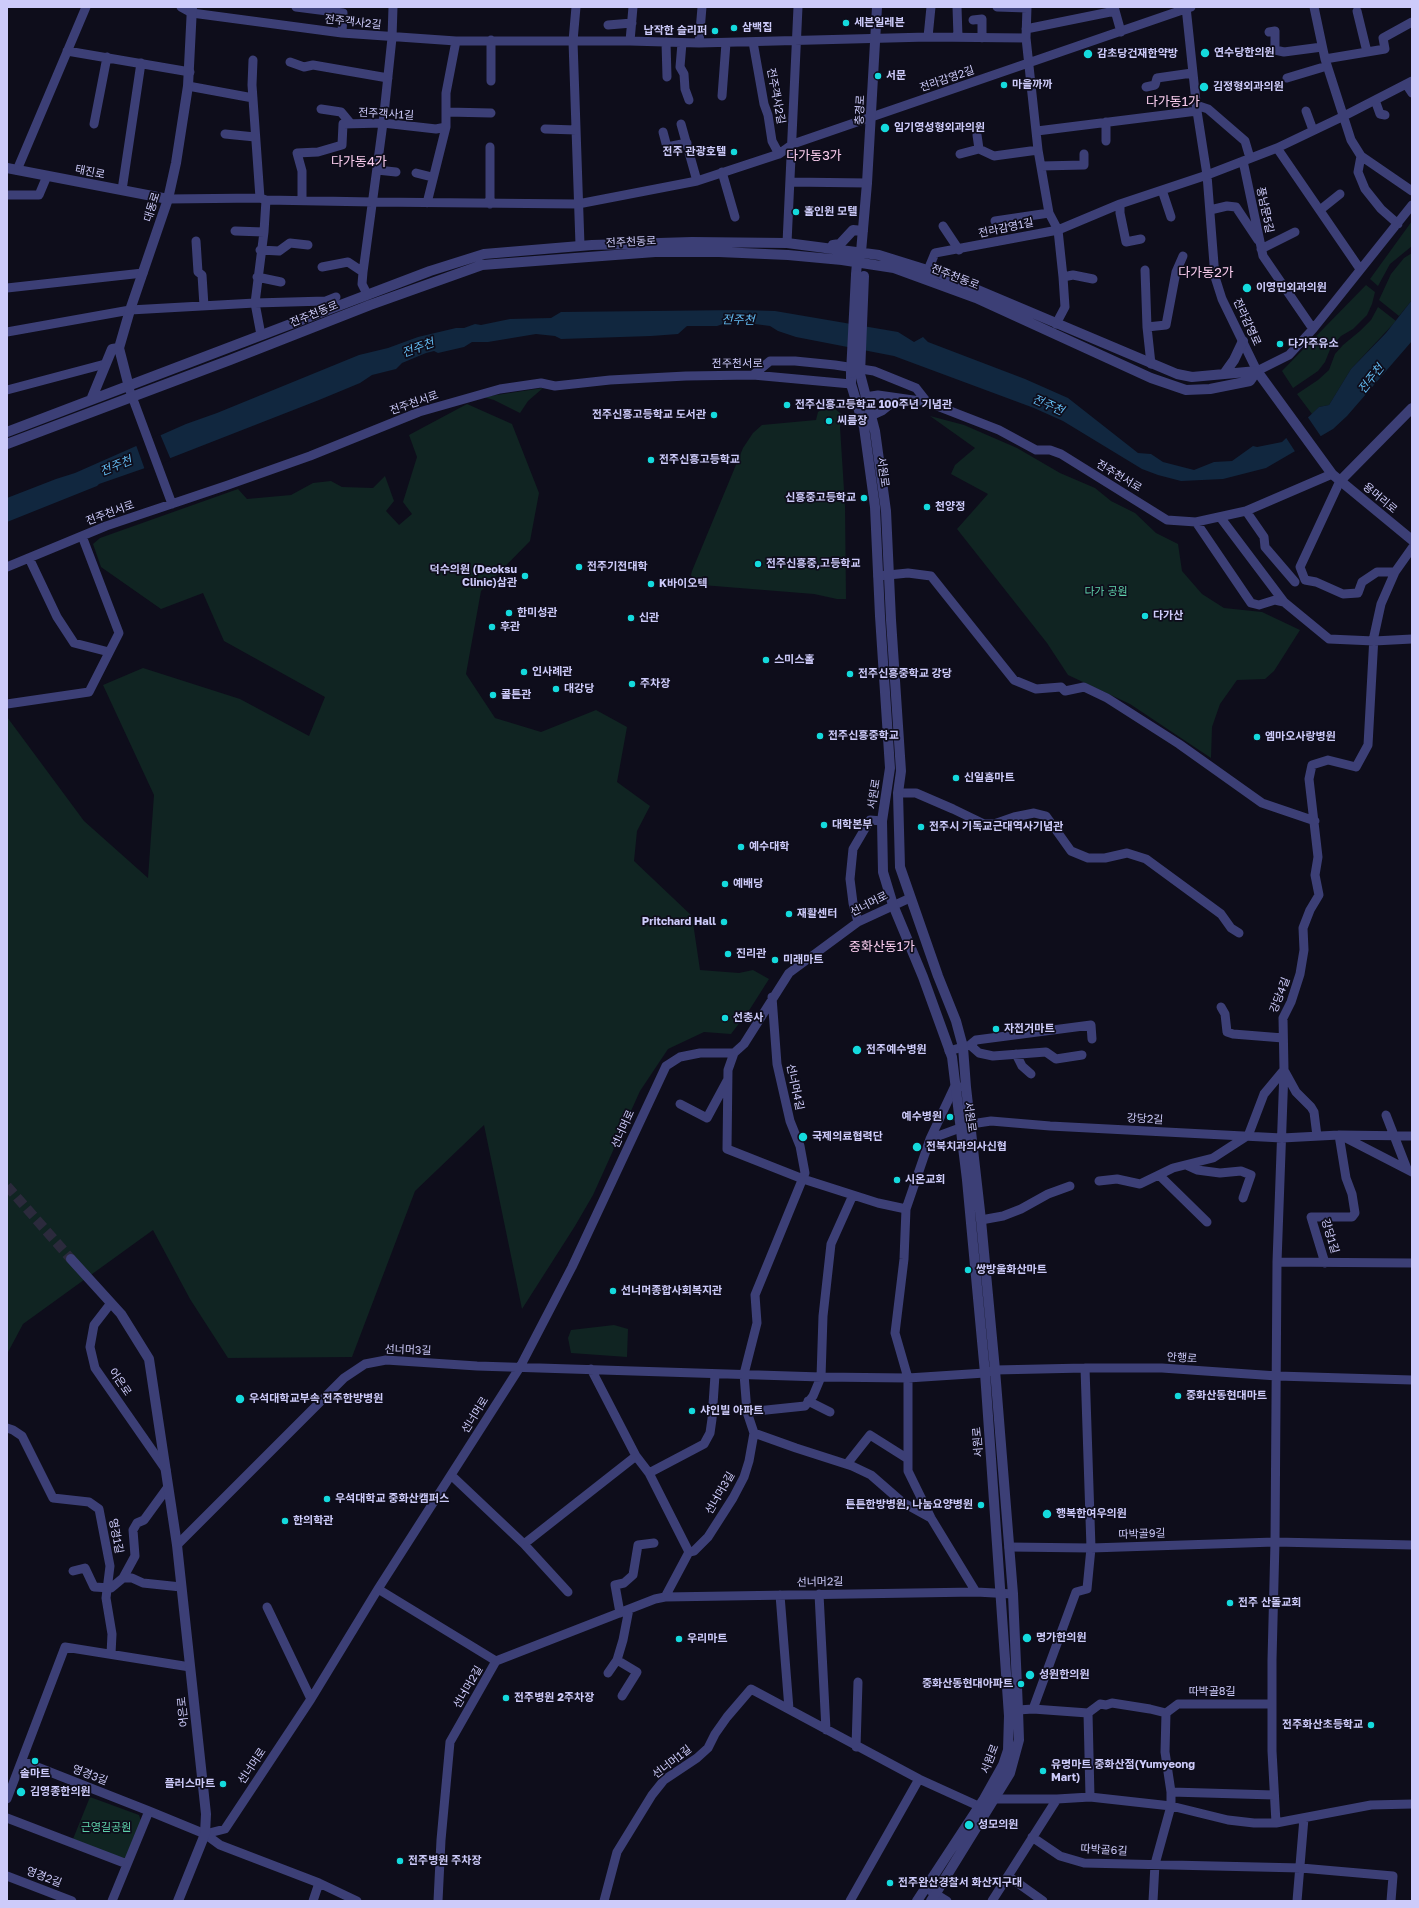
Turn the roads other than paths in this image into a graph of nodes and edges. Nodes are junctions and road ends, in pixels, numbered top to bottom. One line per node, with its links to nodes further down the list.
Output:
1 (86, 7): 44 (street)
2 (181, 7): 17 (street)
3 (296, 7): 26 (street)
4 (393, 7): 30 (street, 전주객사2길)
5 (576, 7): 36 (street)
6 (633, 7): 22 (street)
7 (702, 7): 41 (street)
8 (798, 7): 39 (street, 전주객사2길)
9 (877, 7): 31 (street, 충경로)
10 (931, 7): 28 (street)
11 (957, 7): 29 (street)
12 (997, 7): 13 (street)
13 (1027, 7): 27 (street)
14 (1188, 7): 24 (street, 전라감영2길); 53 (street, 전라감영로)
15 (1314, 7): 43 (street)
16 (1115, 9): 18 (street); 24 (street)
17 (192, 10): 26 (street, 전주객사2길); 52 (street, 대동로)
18 (1093, 11): 27 (street)
19 (1357, 11): 45 (street)
20 (973, 20): 32 (street)
21 (1412, 22): 45 (street)
22 (632, 23): 23 (street); 35 (street)
23 (608, 25)
24 (1121, 32): 51 (street, 전라감영2길)
25 (1269, 32): 43 (street)
26 (342, 33): 30 (street, 전주객사2길)
27 (1026, 34): 32 (street); 51 (street)
28 (928, 37): 29 (street); 31 (street)
29 (958, 37): 32 (street)
30 (392, 38): 34 (street, 전주객사2길); 55 (street, 전주객사2길)
31 (876, 38): 39 (street, 전주객사2길); 73 (street, 충경로)
32 (982, 38)
33 (491, 40): 34 (street, 전주객사2길); 36 (street, 전주객사2길); 57 (street)
34 (456, 41): 69 (street)
35 (630, 41): 36 (street, 전주객사2길); 37 (street, 전주객사2길)
36 (573, 42): 81 (street)
37 (666, 42): 40 (street, 전주객사2길); 54 (street)
38 (754, 42): 39 (street, 전주객사2길); 42 (street, 전주객사2길); 95 (street, 전주객사2길)
39 (796, 42): 90 (street, 전주객사2길)
40 (682, 43): 41 (street, 전주객사2길); 64 (street)
41 (699, 43): 42 (street, 전주객사2길)
42 (726, 43): 62 (street)
43 (1322, 47): 50 (street)
44 (67, 51): 46 (street); 101 (street)
45 (1367, 52): 50 (street)
46 (107, 58): 49 (street); 76 (street)
47 (253, 60): 63 (street)
48 (290, 62): 55 (street)
49 (141, 63): 52 (street); 112 (street)
50 (1326, 63): 56 (street); 72 (street)
51 (1029, 64): 73 (street, 전라감영2길); 82 (street)
52 (190, 72): 59 (street, 대동로)
53 (1192, 73): 60 (street); 66 (street, 전라감영로)
54 (667, 77)
55 (388, 78): 75 (street, 전주객사2길)
56 (1288, 78)
57 (491, 81)
58 (1409, 82): 61 (street); 65 (street)
59 (188, 86): 63 (street); 117 (street, 대동로)
60 (1146, 87)
61 (1412, 93)
62 (722, 96)
63 (252, 98): 87 (street)
64 (689, 100)
65 (1375, 100): 71 (street); 72 (street)
66 (1197, 108): 74 (street); 99 (street, 풍남문5길); 106 (street, 전라감영로)
67 (321, 109): 77 (street)
68 (1306, 111): 83 (street)
69 (447, 112): 70 (street); 79 (street)
70 (491, 113)
71 (1385, 115)
72 (1344, 116): 83 (street); 98 (street)
73 (872, 117): 90 (street); 111 (street, 충경로)
74 (1106, 122): 82 (street); 88 (street)
75 (383, 123): 77 (street, 전주객사1길); 79 (street, 전주객사1길); 102 (street, 전주객사2길)
76 (94, 124)
77 (351, 124): 119 (street, 전주객사1길)
78 (681, 124): 89 (street)
79 (446, 128): 108 (street)
80 (545, 129): 81 (street)
81 (576, 130): 123 (street)
82 (1037, 130): 94 (street)
83 (1313, 130): 92 (street)
84 (664, 132): 89 (street)
85 (225, 134): 87 (street)
86 (977, 135): 93 (street)
87 (255, 137): 118 (street)
88 (1106, 140)
89 (687, 143): 109 (street)
90 (793, 144): 95 (street); 110 (street)
91 (490, 147): 122 (street)
92 (1277, 148): 99 (street); 127 (street)
93 (979, 149): 94 (street); 96 (street)
94 (1038, 150): 100 (street)
95 (779, 154): 105 (street)
96 (960, 154)
97 (1084, 154): 100 (street)
98 (1361, 156): 114 (street); 132 (street)
99 (1246, 160): 106 (street); 144 (street, 풍남문5길)
100 (1041, 166): 128 (street)
101 (12, 169): 107 (street, 태진로)
102 (377, 170): 103 (street); 120 (street, 전주객사2길)
103 (396, 172)
104 (416, 172): 108 (street)
105 (722, 172): 109 (street); 129 (street)
106 (1207, 175): 113 (street, 전라감영1길); 126 (street, 전라감영로)
107 (47, 176): 112 (street, 태진로); 116 (street)
108 (432, 177): 121 (street)
109 (697, 181): 123 (street)
110 (790, 182): 111 (street); 141 (street)
111 (867, 183): 136 (street, 충경로)
112 (122, 190): 117 (street, 태진로)
113 (1162, 190): 124 (street, 전라감영1길); 130 (street)
114 (1412, 190)
115 (1340, 194): 127 (street)
116 (7, 196)
117 (168, 199): 118 (street); 156 (street, 대동로)
118 (263, 199): 119 (street); 137 (street)
119 (302, 200): 120 (street)
120 (373, 202): 121 (street); 155 (street, 전주객사2길)
121 (427, 203): 122 (street)
122 (490, 204): 123 (street)
123 (578, 204): 143 (street)
124 (1120, 204): 134 (street, 전라감영1길); 139 (street)
125 (1412, 205): 132 (street, 전주천동로)
126 (1210, 210): 144 (street); 172 (street, 전라감영로)
127 (1320, 210): 152 (street)
128 (1048, 214): 131 (street, 전라감영1길); 134 (street)
129 (735, 217)
130 (1171, 217)
131 (995, 221)
132 (1398, 224): 152 (street, 전주천동로)
133 (943, 226): 147 (street)
134 (1058, 230): 147 (street, 전라감영1길); 158 (street)
135 (235, 231): 137 (street)
136 (863, 231): 146 (street); 148 (street, 충경로)
137 (264, 232): 145 (street)
138 (1296, 232): 144 (street)
139 (1140, 239)
140 (196, 241): 165 (street)
141 (787, 243): 143 (street, 전주천동로); 146 (street, 전주천동로)
142 (308, 245): 145 (street)
143 (580, 245): 162 (street, 전주천동로)
144 (1261, 246): 169 (street, 풍남문5길)
145 (260, 250): 157 (street)
146 (832, 250): 148 (street, 전주천동로)
147 (959, 250): 153 (street, 전라감영1길)
148 (861, 252): 150 (street, 충경로); 153 (street, 전주천동로)
149 (1183, 256): 168 (street)
150 (861, 263): 176 (street, 전주천동로); 177 (street, 충경로, bridge); 186 (street, 전주천동로)
151 (322, 267): 155 (street)
152 (1360, 269): 169 (street, 전주천동로)
153 (928, 270): 167 (street, 전주천동로)
154 (1145, 270): 168 (street)
155 (363, 272): 162 (street, 전주객사2길)
156 (143, 273): 161 (street); 166 (street, 대동로)
157 (257, 277): 160 (street); 164 (street)
158 (1063, 277): 159 (street); 167 (street)
159 (1093, 279)
160 (281, 282)
161 (7, 288)
162 (367, 294): 171 (street, 전주천동로)
163 (336, 297): 164 (street)
164 (255, 303): 165 (street); 171 (street)
165 (204, 306): 166 (street)
166 (130, 310): 170 (street); 173 (street, 대동로)
167 (1056, 324): 175 (street, 전주천동로)
168 (1147, 327): 175 (street)
169 (1313, 328): 176 (street, 전주천동로)
170 (7, 332)
171 (262, 335): 181 (street, 전주천동로)
172 (1242, 341): 176 (street, 전라감영로); 178 (street)
173 (119, 348): 174 (street); 181 (street)
174 (104, 364): 182 (street); 185 (street)
175 (1151, 364): 178 (street, 전주천동로)
176 (1257, 371): 178 (street, 전주천동로); 192 (street, 용머리로)
177 (855, 374): 180 (street, 서원로); 183 (street, 서원로)
178 (1224, 374)
179 (754, 375): 180 (street, 전주천서로); 187 (street); 194 (street, 전주천서로)
180 (851, 384): 205 (street, 서원로)
181 (129, 386): 185 (street, 전주천동로); 186 (street)
182 (7, 390)
183 (865, 397): 184 (street, 전주천서로); 189 (street, 서원로)
184 (897, 399): 187 (street, 전주천서로); 189 (street)
185 (91, 400): 190 (street, 전주천동로)
186 (134, 402): 191 (street, 전주천동로); 194 (street)
187 (927, 402): 197 (street, 전주천서로)
188 (1411, 412): 193 (street)
189 (871, 416): 204 (street, 서원로)
190 (7, 432)
191 (7, 444)
192 (1332, 474): 193 (street, 용머리로); 195 (street, 전주천서로)
193 (1340, 481): 199 (street, 용머리로); 203 (street)
194 (172, 504): 198 (street, 전주천서로)
195 (1246, 512): 196 (street, 전주천서로); 206 (street)
196 (1220, 517): 197 (street, 전주천서로); 207 (street)
197 (1196, 522): 207 (street)
198 (82, 536): 201 (street, 전주천서로); 210 (street)
199 (1412, 540)
200 (1412, 548): 203 (street)
201 (29, 558): 202 (street, 전주천서로); 210 (street)
202 (7, 567)
203 (1395, 572): 209 (street)
204 (888, 575): 205 (street); 212 (street, 서원로); 214 (street)
205 (878, 576): 213 (street, 서원로)
206 (1295, 582)
207 (1284, 602): 209 (street)
208 (1412, 639): 209 (street)
209 (1374, 641): 214 (street)
210 (109, 652): 211 (street)
211 (7, 704)
212 (898, 793): 215 (street, 서원로); 218 (street)
213 (882, 821): 216 (street, 서원로); 217 (street)
214 (1315, 821): 221 (street, 강당4길)
215 (910, 898): 216 (street, 선너머로); 223 (street, 서원로)
216 (893, 906): 217 (street, 선너머로); 224 (street, 서원로)
217 (858, 922): 219 (street, 선너머로)
218 (1239, 933)
219 (772, 997): 225 (street, 선너머로); 247 (street, 선너머4길)
220 (1220, 1007): 221 (street)
221 (1283, 1038): 228 (street, 강당4길)
222 (1092, 1039): 223 (street)
223 (966, 1046): 224 (street); 226 (street); 231 (street, 서원로)
224 (950, 1051): 232 (street, 서원로)
225 (734, 1053): 230 (street); 260 (street, 선너머로)
226 (1016, 1054): 227 (street); 229 (street)
227 (1082, 1055)
228 (1284, 1070): 238 (street); 239 (street); 242 (street, 강당4길)
229 (1031, 1074)
230 (728, 1079): 233 (street); 247 (street)
231 (966, 1086): 232 (street); 235 (street, 서원로)
232 (954, 1088): 236 (street, 서원로); 243 (street)
233 (680, 1104)
234 (1386, 1115): 240 (street)
235 (971, 1124): 238 (street, 강당2길); 253 (street, 서원로)
236 (960, 1128): 243 (street); 264 (street, 서원로)
237 (1340, 1135): 239 (street, 강당2길); 240 (street, 강당2길); 245 (street); 257 (street, 강당1길)
238 (1247, 1136): 242 (street, 강당2길); 244 (street)
239 (1318, 1136): 242 (street, 강당2길)
240 (1395, 1136): 241 (street, 강당2길); 245 (street)
241 (1412, 1136)
242 (1282, 1138): 256 (street, 강당4길)
243 (930, 1139): 252 (street)
244 (1186, 1165): 246 (street); 251 (street)
245 (1409, 1171)
246 (1159, 1175): 248 (street); 254 (street)
247 (803, 1179): 250 (street); 265 (street, 선너머4길)
248 (1099, 1181)
249 (1070, 1186): 253 (street)
250 (853, 1195): 252 (street); 268 (street)
251 (1243, 1198)
252 (906, 1209): 269 (street)
253 (981, 1220): 263 (street, 서원로)
254 (1207, 1222)
255 (71, 1259): 259 (street, 어은로)
256 (1277, 1262): 257 (street); 267 (street)
257 (1325, 1263): 258 (street)
258 (1412, 1263)
259 (111, 1303): 279 (street, 어은로); 279 (street, 어은로)
260 (520, 1367): 262 (street, 선너머3길); 281 (street, 선너머로); 287 (street, 선너머3길)
261 (1084, 1368): 263 (street, 안행로); 267 (street, 안행로); 290 (street)
262 (592, 1369): 266 (street, 선너머3길); 276 (street)
263 (995, 1370): 264 (street, 안행로); 289 (street, 서원로)
264 (985, 1373): 269 (street, 선너머3길); 300 (street, 서원로)
265 (744, 1374): 266 (street, 선너머3길); 268 (street, 선너머3길); 272 (street)
266 (715, 1375): 280 (street)
267 (1277, 1376): 270 (street, 안행로); 284 (street)
268 (821, 1377): 269 (street, 선너머3길); 271 (street)
269 (908, 1378): 277 (street)
270 (1412, 1380)
271 (808, 1401): 272 (street); 273 (street)
272 (747, 1412): 275 (street)
273 (830, 1412)
274 (7, 1428): 294 (street, 영경1길)
275 (754, 1433): 278 (street); 291 (street, 선너머3길)
276 (636, 1456): 280 (street); 286 (street)
277 (908, 1459): 278 (street); 283 (street)
278 (847, 1464): 283 (street)
279 (166, 1470): 282 (street, 어은로)
280 (649, 1473): 291 (street)
281 (451, 1475): 286 (street); 296 (street, 선너머로)
282 (168, 1486): 287 (street, 어은로); 293 (street)
283 (931, 1518): 298 (street)
284 (1275, 1542): 288 (street, 따박골9길); 290 (street, 따박골9길); 315 (street)
285 (654, 1543): 306 (street)
286 (524, 1544): 297 (street)
287 (177, 1545): 295 (street, 어은로)
288 (1412, 1545)
289 (1009, 1547): 290 (street, 따박골9길); 301 (street, 서원로)
290 (1091, 1548): 317 (street)
291 (689, 1552): 303 (street)
292 (72, 1571): 294 (street)
293 (123, 1578): 294 (street); 295 (street)
294 (108, 1587): 307 (street, 영경1길)
295 (181, 1587): 310 (street, 어은로)
296 (378, 1589): 309 (street); 314 (street, 선너머로)
297 (568, 1592)
298 (976, 1592): 299 (street, 선너머2길); 300 (street, 선너머2길)
299 (819, 1594): 302 (street, 선너머2길); 321 (street)
300 (1000, 1594): 301 (street, 선너머2길); 333 (street, 서원로)
301 (1013, 1594): 318 (street, 서원로)
302 (780, 1595): 303 (street, 선너머2길); 316 (street)
303 (665, 1597): 305 (street, 선너머2길)
304 (267, 1606): 314 (street)
305 (629, 1609): 306 (street, 선너머2길); 308 (street)
306 (620, 1613): 309 (street, 선너머2길)
307 (112, 1654): 310 (street); 323 (street)
308 (617, 1660): 311 (street); 313 (street)
309 (496, 1661): 354 (street, 선너머2길)
310 (190, 1667): 339 (street, 어은로)
311 (608, 1673)
312 (858, 1682): 322 (street)
313 (622, 1696)
314 (311, 1699): 339 (street, 선너머로)
315 (1272, 1704): 320 (street, 따박골8길); 327 (street)
316 (789, 1709): 321 (street, 선너머1길); 355 (street, 선너머1길)
317 (1033, 1709): 318 (street); 319 (street)
318 (1018, 1710): 329 (street, 서원로)
319 (1088, 1713): 320 (street); 328 (street)
320 (1166, 1713): 326 (street)
321 (826, 1730): 322 (street, 선너머1길)
322 (856, 1747): 324 (street, 선너머1길)
323 (22, 1761): 325 (street); 335 (street, 영경3길)
324 (919, 1779): 333 (street, 선너머1길); 356 (street)
325 (10, 1781): 331 (street)
326 (1171, 1792): 327 (street); 334 (street)
327 (1274, 1795): 338 (street)
328 (1090, 1797): 330 (street); 334 (street)
329 (994, 1799): 330 (street); 333 (street, 서원로)
330 (1057, 1799): 340 (street)
331 (7, 1800)
332 (1412, 1804): 337 (street)
333 (983, 1805): 347 (street, 서원로); 348 (street, 서원로)
334 (1171, 1806): 338 (street); 342 (street)
335 (149, 1811): 339 (street, 영경3길); 341 (street)
336 (7, 1818): 341 (street)
337 (1304, 1818): 338 (street); 343 (street)
338 (1276, 1823)
339 (205, 1834): 346 (street); 351 (street, 어은로)
340 (1032, 1837): 342 (street, 따박골6길); 345 (street)
341 (127, 1864): 350 (street)
342 (1155, 1864): 343 (street, 따박골6길); 361 (street)
343 (1301, 1868): 362 (street); 363 (street, 따박골6길)
344 (7, 1876): 349 (street, 영경2길)
345 (1008, 1876): 359 (street); 360 (street)
346 (320, 1883): 352 (street); 353 (street)
347 (926, 1888): 348 (street); 357 (street, 서원로)
348 (933, 1897): 358 (street)
349 (72, 1901)
350 (112, 1901)
351 (178, 1901)
352 (313, 1901)
353 (357, 1901)
354 (438, 1901)
355 (604, 1901)
356 (850, 1901)
357 (917, 1901)
358 (947, 1901)
359 (992, 1901)
360 (1043, 1901)
361 (1153, 1901)
362 (1298, 1901)
363 (1391, 1901)

